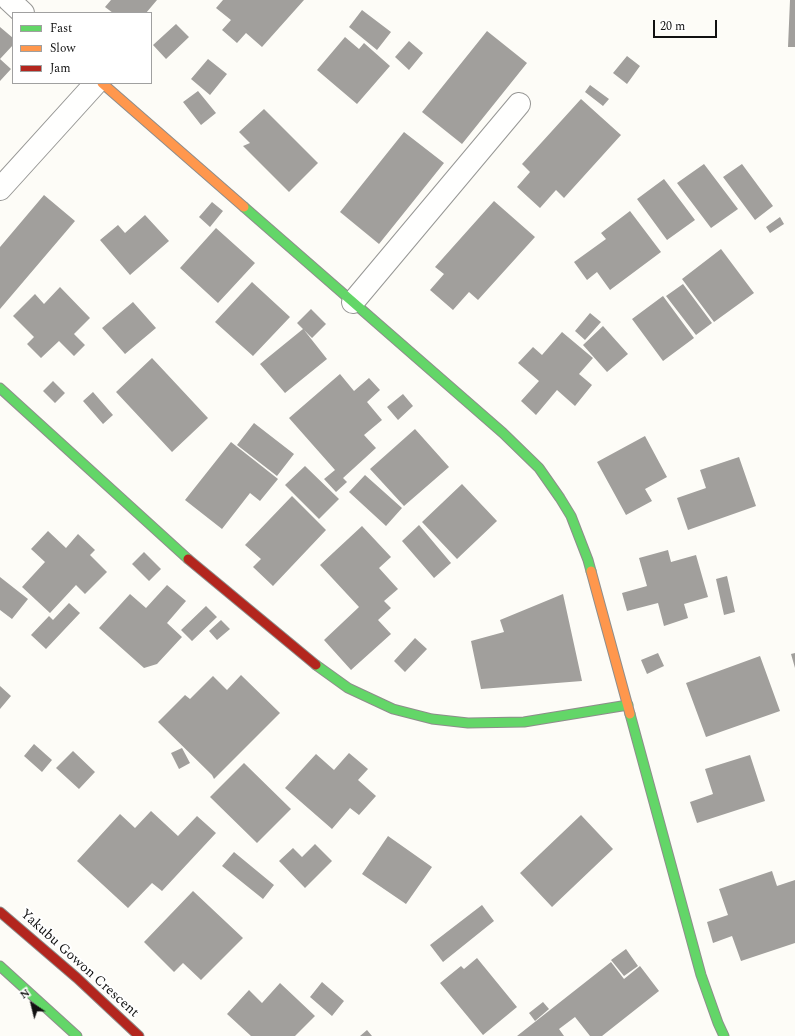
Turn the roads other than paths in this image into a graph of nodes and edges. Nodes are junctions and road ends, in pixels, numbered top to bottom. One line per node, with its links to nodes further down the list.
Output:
1 (9, 0): 2 (street)
2 (23, 12)
3 (95, 84): 6 (street)
4 (103, 84): 7 (street)
5 (519, 104): 7 (street)
6 (0, 189)
7 (352, 302): 9 (street)
8 (0, 388): 9 (street)
9 (628, 705): 14 (street)
10 (0, 912): 13 (street, Yakubu Gowon Crescent)
11 (0, 966): 12 (street)
12 (77, 1036)
13 (139, 1036)
14 (724, 1036)

